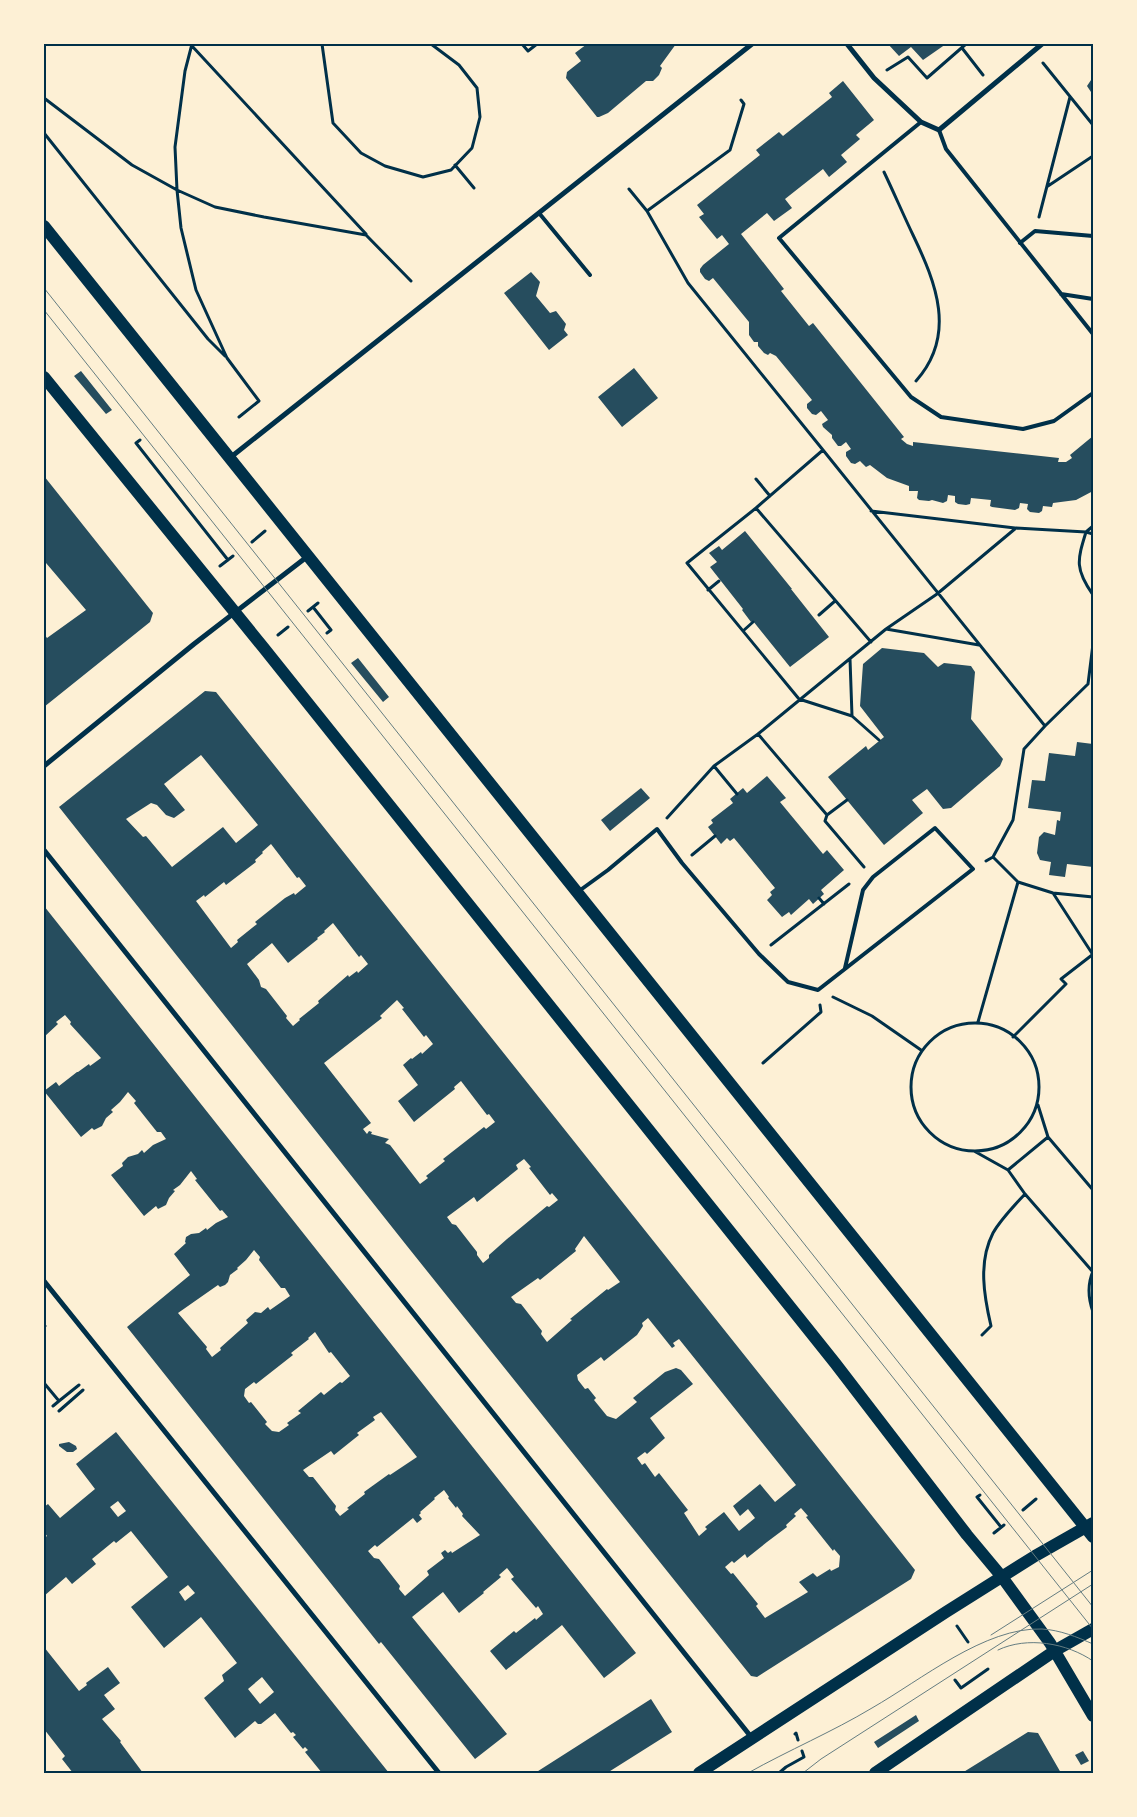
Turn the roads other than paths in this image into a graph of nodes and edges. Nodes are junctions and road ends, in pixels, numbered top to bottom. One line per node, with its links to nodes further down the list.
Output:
1 (752, 44): 6 (street)
2 (847, 44): 4 (street)
3 (1042, 44): 5 (street)
4 (921, 122): 5 (street); 15 (lane)
5 (939, 130): 9 (lane)
6 (539, 212): 10 (lane); 16 (street)
7 (44, 226): 16 (main road)
8 (1093, 236): 9 (lane)
9 (1020, 243): 11 (lane)
10 (590, 275)
11 (1060, 294): 12 (lane); 13 (lane)
12 (1093, 299)
13 (1093, 334)
14 (44, 377): 18 (main road)
15 (1093, 393)
16 (230, 458): 17 (main road)
17 (308, 556): 18 (street); 21 (main road)
18 (234, 612): 19 (street); 25 (main road)
19 (44, 766)
20 (44, 850): 29 (street)
21 (578, 892): 22 (lane); 24 (main road)
22 (845, 968): 22 (lane)
23 (44, 1281): 30 (street)
24 (1091, 1529): 25 (main road)
25 (1002, 1577): 27 (main road); 29 (main road)
26 (1093, 1629): 27 (main road)
27 (1056, 1650): 28 (main road); 32 (main road)
28 (1093, 1716)
29 (753, 1739): 31 (main road)
30 (439, 1773)
31 (699, 1773)
32 (875, 1773)

